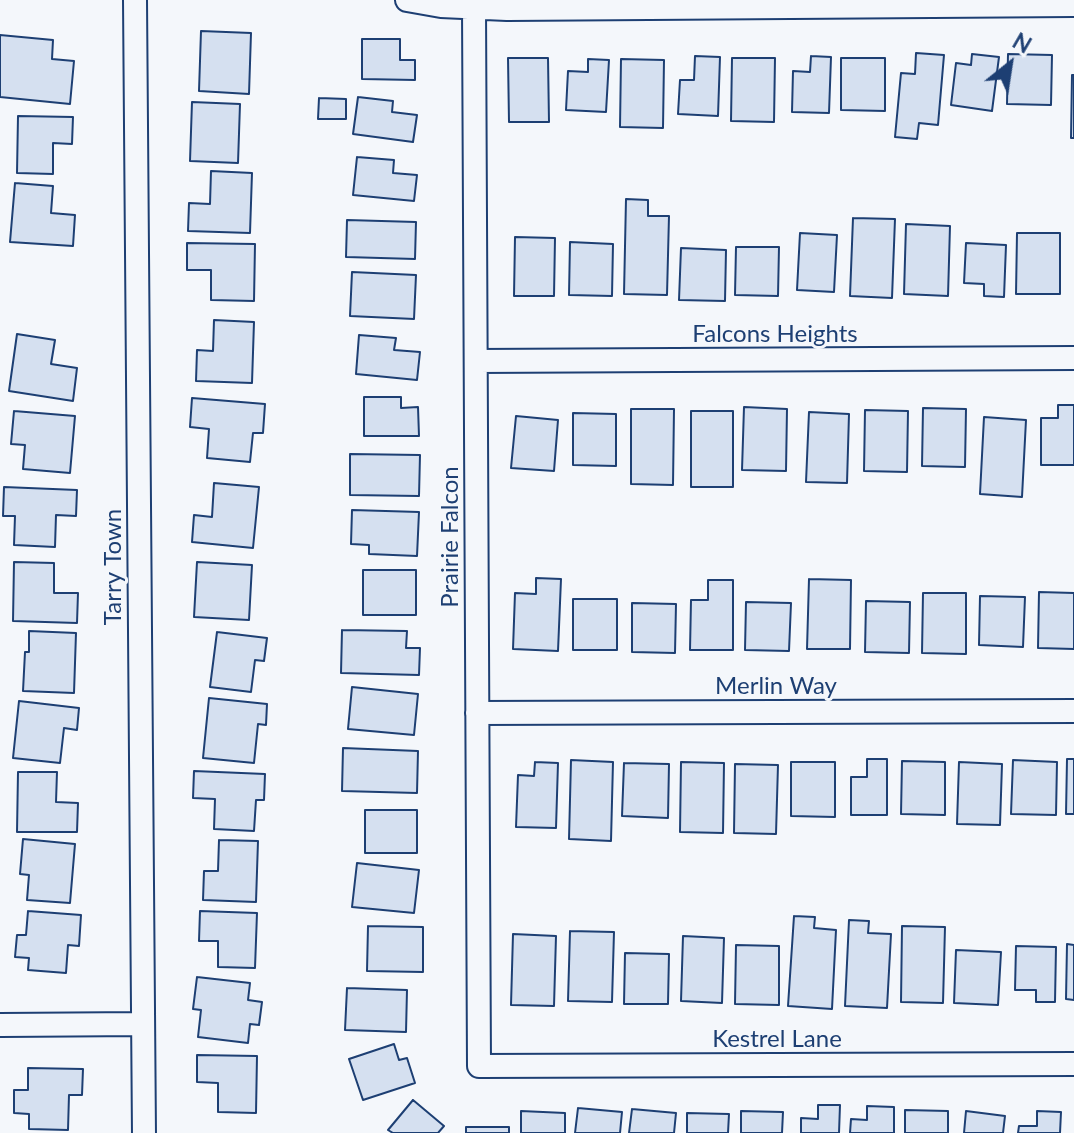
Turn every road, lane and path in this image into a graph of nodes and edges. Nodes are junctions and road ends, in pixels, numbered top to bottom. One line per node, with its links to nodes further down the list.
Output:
1 (135, 0): 9 (street, Tarry Town)
2 (407, 0): 4 (street)
3 (1074, 5): 4 (street)
4 (474, 7): 6 (street, Prairie Falcon)
5 (1074, 358): 6 (street, Falcons Heights)
6 (476, 361): 8 (street, Prairie Falcon)
7 (1074, 711): 8 (street, Merlin Way)
8 (477, 713): 12 (street, Prairie Falcon)
9 (142, 1024): 10 (street); 13 (street, Tarry Town)
10 (0, 1025)
11 (1074, 1064): 12 (street, Kestrel Lane)
12 (479, 1066)
13 (144, 1133)

